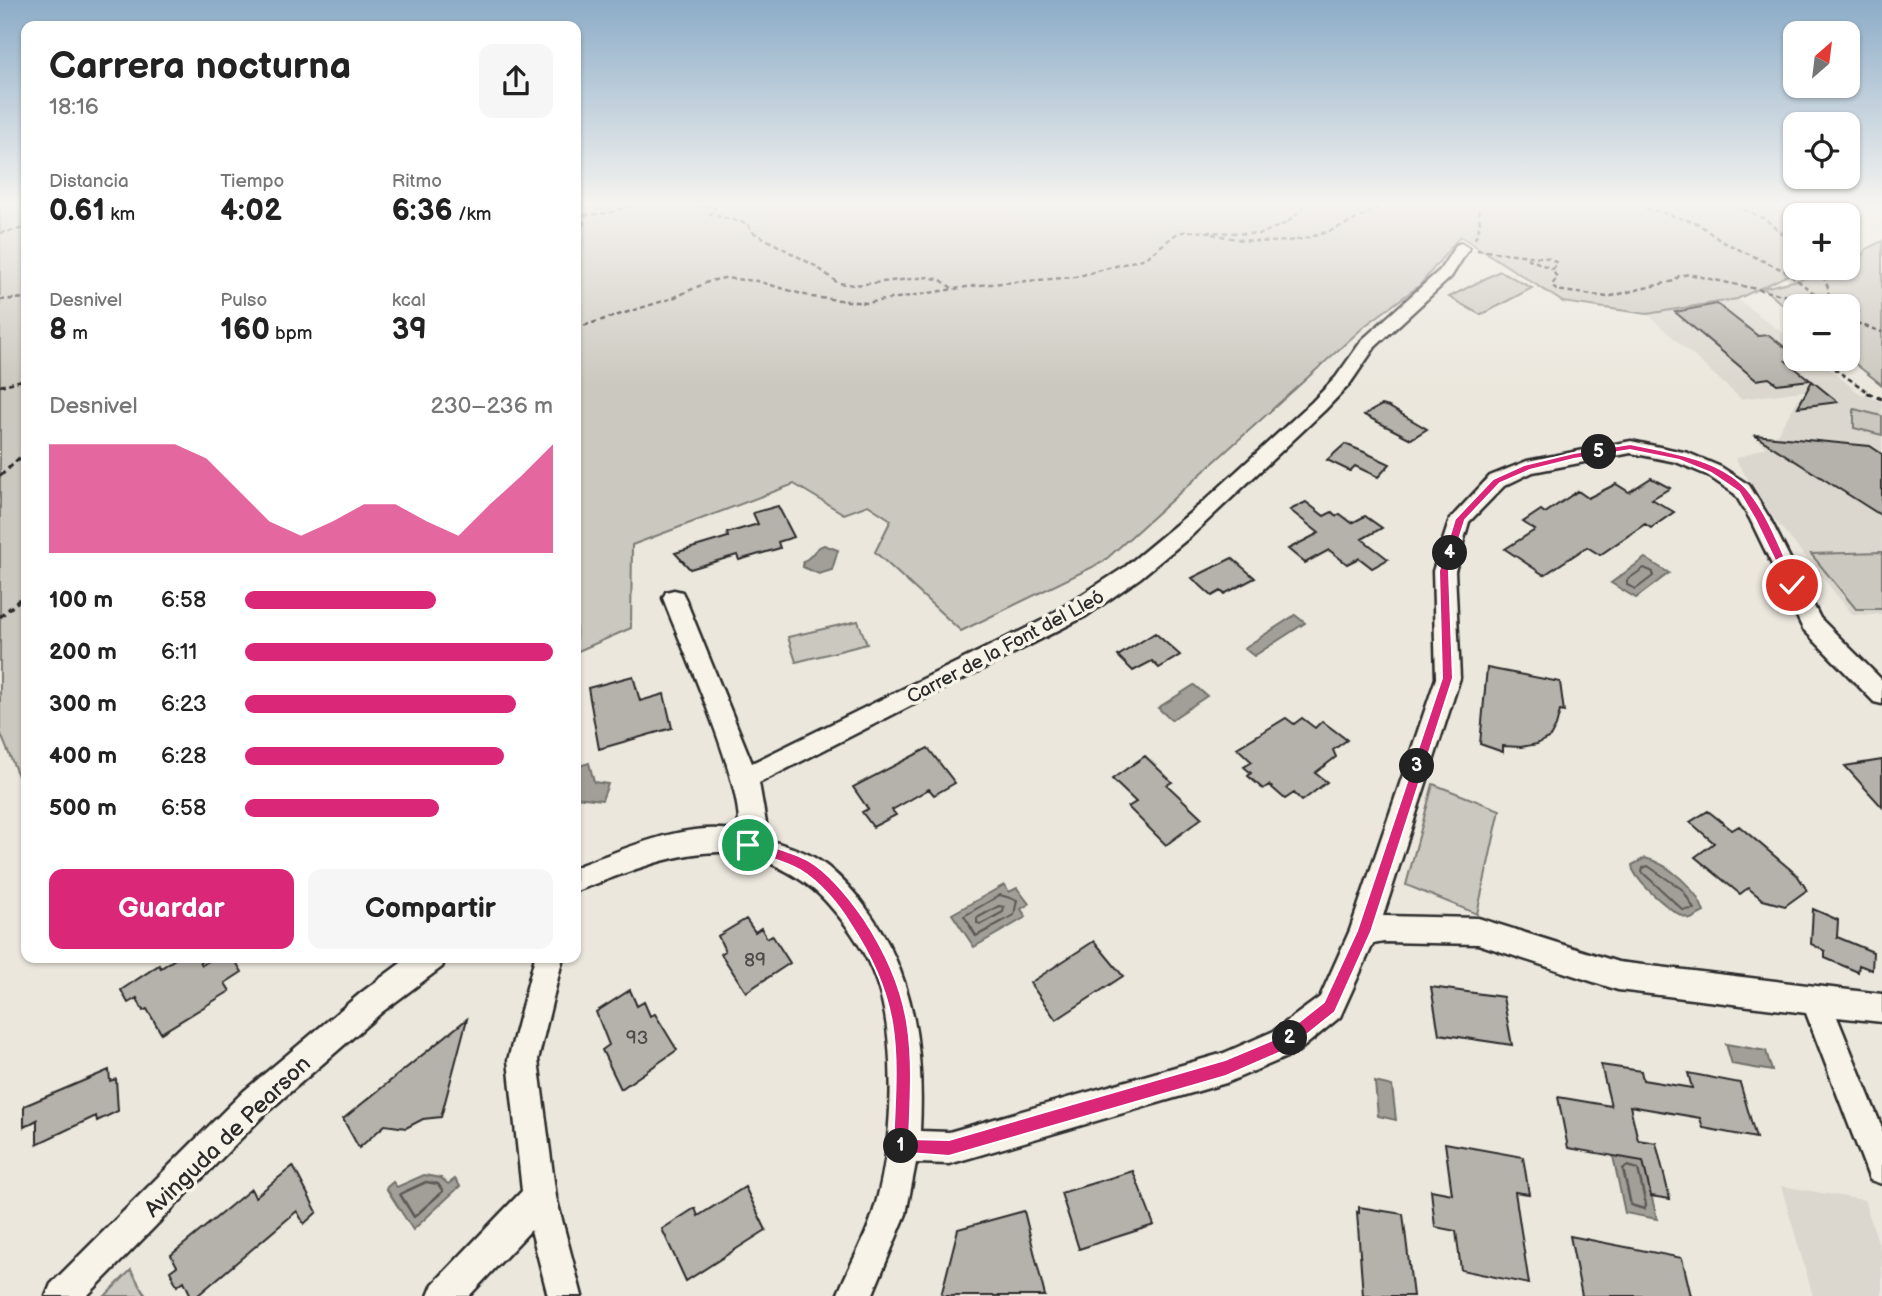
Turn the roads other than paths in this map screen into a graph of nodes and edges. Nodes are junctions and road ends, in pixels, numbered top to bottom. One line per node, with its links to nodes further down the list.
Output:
1 (1452, 263): 4 (street, Carrer de la Font del Lleó)
2 (674, 598): 4 (street)
3 (1882, 695): 7 (street)
4 (745, 778): 5 (street)
5 (748, 845): 6 (street); 12 (street)
6 (581, 877)
7 (1364, 932): 10 (street); 12 (street)
8 (424, 963): 15 (street, Avinguda de Pearson)
9 (547, 963): 14 (street)
10 (1816, 1001): 11 (street); 13 (street)
11 (1882, 1007)
12 (901, 1147): 18 (street)
13 (1882, 1168)
14 (539, 1197): 16 (street); 17 (street)
15 (63, 1296)
16 (444, 1296)
17 (565, 1296)
18 (854, 1296)

